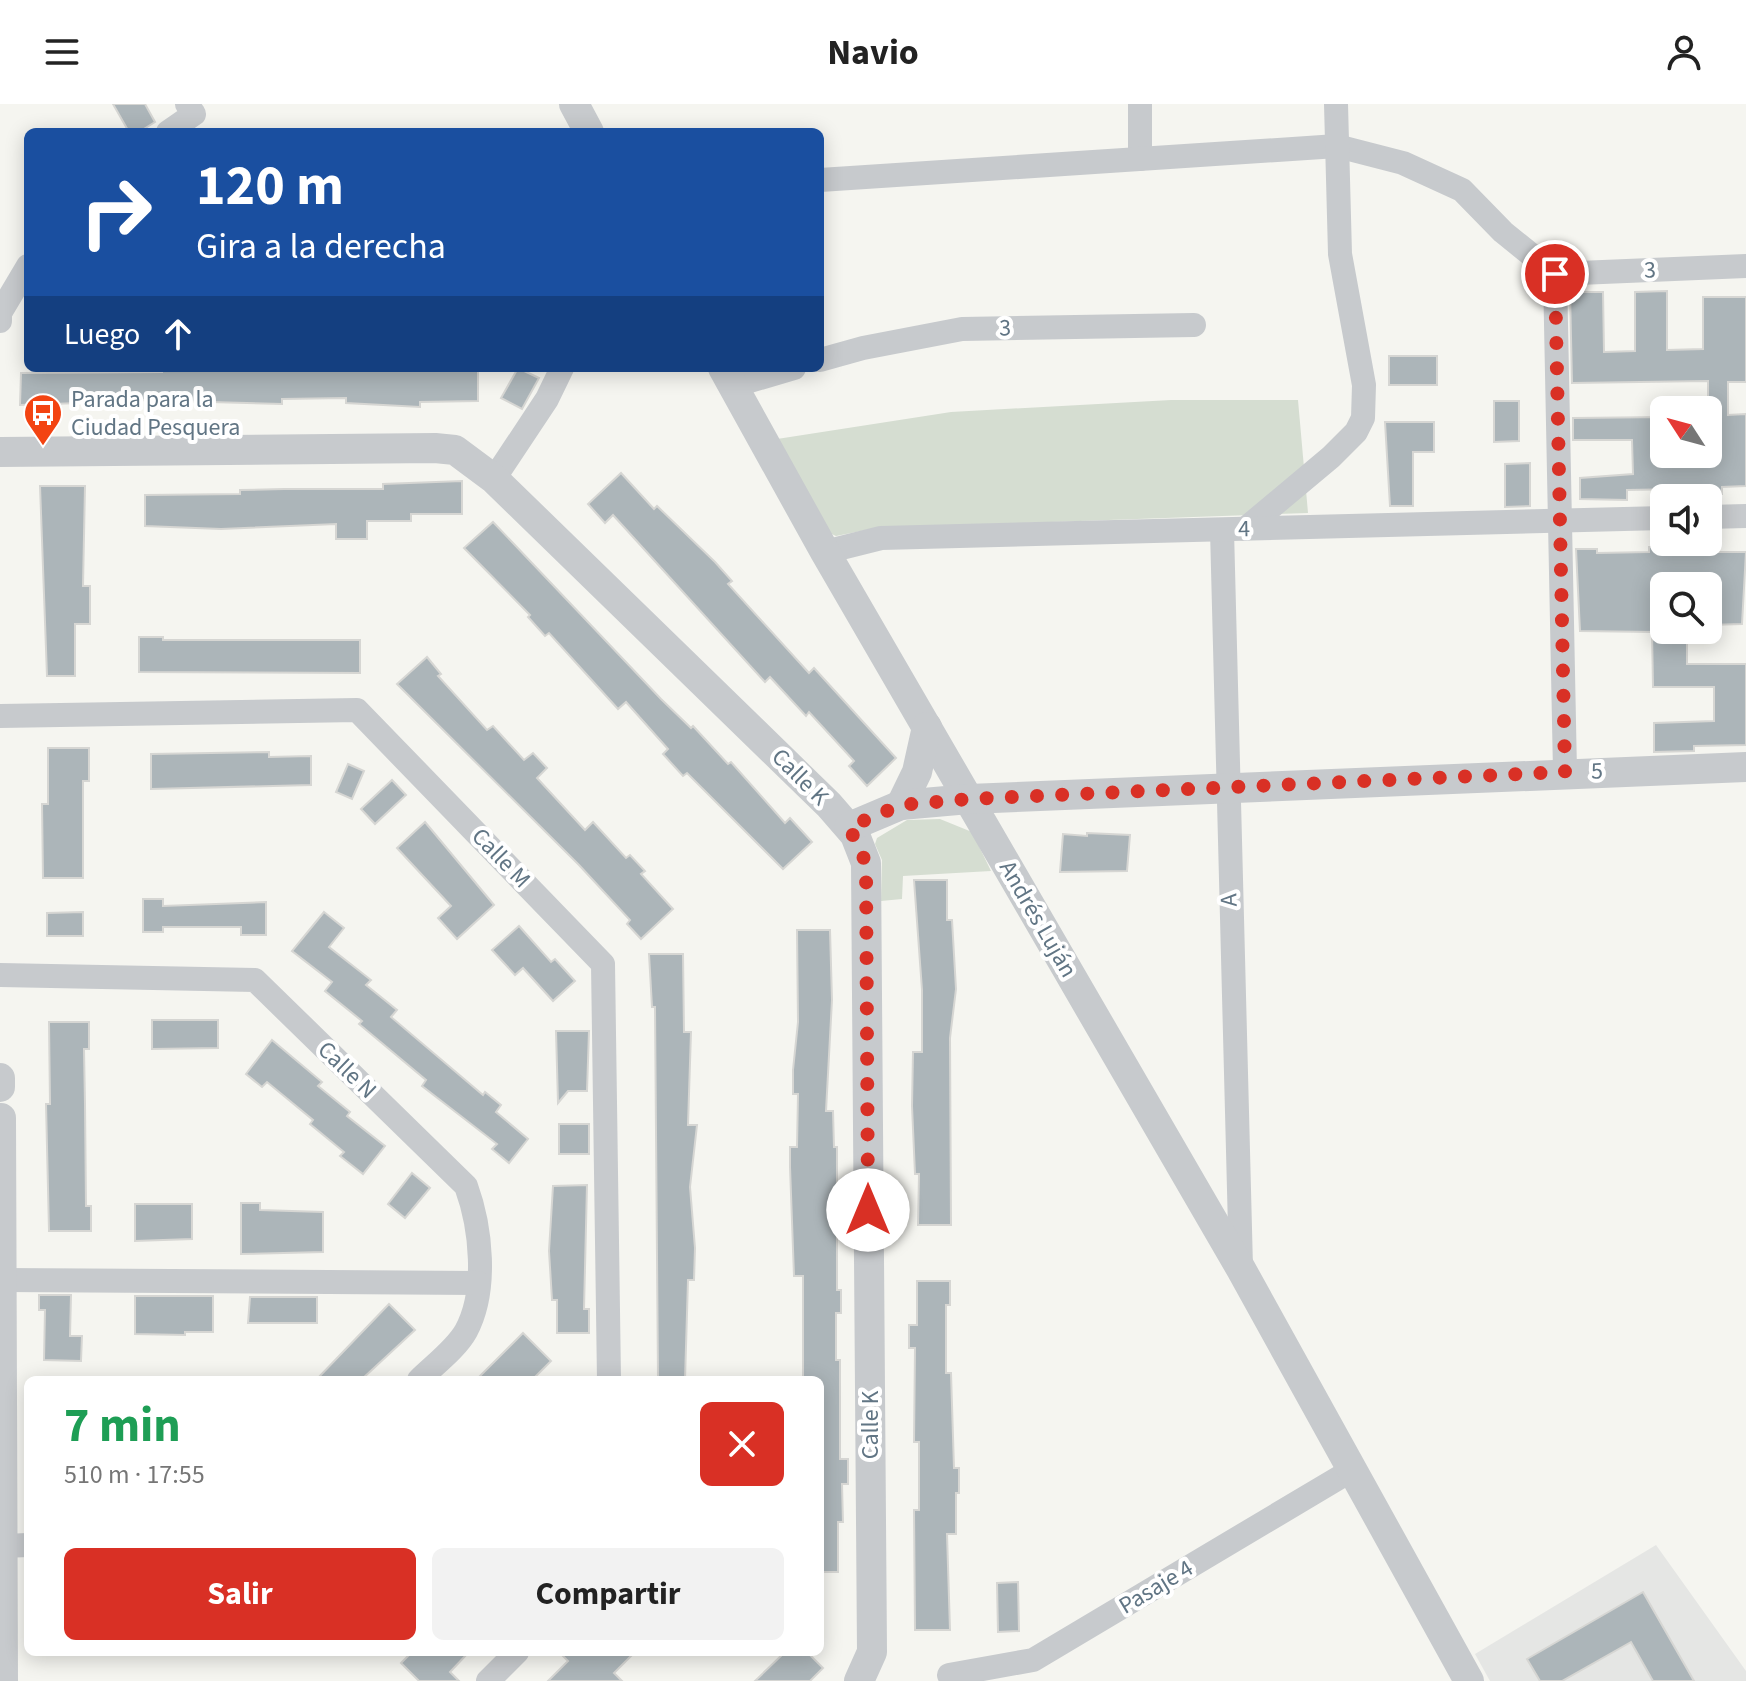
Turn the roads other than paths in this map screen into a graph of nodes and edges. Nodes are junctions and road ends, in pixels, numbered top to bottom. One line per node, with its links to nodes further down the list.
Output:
1 (574, 104): 6 (street)
2 (1140, 104): 8 (street)
3 (1336, 104): 7 (street)
4 (190, 109): 5 (street)
5 (172, 128)
6 (587, 128)
7 (1337, 146): 8 (street); 12 (street); 25 (street)
8 (1140, 159): 9 (street)
9 (824, 180)
10 (1746, 266): 12 (street, 3)
11 (17, 270): 13 (street)
12 (1555, 274): 24 (street)
13 (0, 321)
14 (1194, 325): 15 (street, 3)
15 (824, 359)
16 (560, 372): 20 (street)
17 (765, 372): 18 (street)
18 (728, 377): 26 (street, Andrés Luján)
19 (0, 452): 20 (street, Calle K)
20 (494, 479): 34 (street, Calle K)
21 (1746, 516): 22 (street)
22 (1722, 517)
23 (1650, 518): 24 (street, 4)
24 (1561, 521): 25 (street, 4); 30 (street)
25 (1234, 529): 26 (street, 4); 31 (street, A)
26 (825, 552): 28 (street, Andrés Luján)
27 (0, 716): 43 (street, Calle M)
28 (927, 727): 32 (street, Andrés Luján); 33 (street)
29 (1746, 767): 30 (street, 5)
30 (1565, 772): 31 (street, 5)
31 (1226, 786): 32 (street, 5); 39 (street, A)
32 (969, 799): 33 (street, 5); 39 (street, Andrés Luján)
33 (901, 805): 34 (street, 5)
34 (849, 827): 50 (street, Calle K)
35 (0, 975): 41 (street, Calle N)
36 (0, 1078): 37 (street)
37 (0, 1087): 38 (street)
38 (1, 1118): 40 (street)
39 (1241, 1269): 44 (street, Andrés Luján)
40 (2, 1280): 41 (street); 45 (street)
41 (478, 1283): 42 (street, Calle N)
42 (423, 1376)
43 (609, 1376)
44 (1352, 1470): 47 (street, Pasaje 4); 51 (street, Andrés Luján)
45 (15, 1546): 48 (street)
46 (513, 1656): 49 (street)
47 (949, 1675)
48 (3, 1681)
49 (488, 1681)
50 (859, 1681)
51 (1469, 1681)

